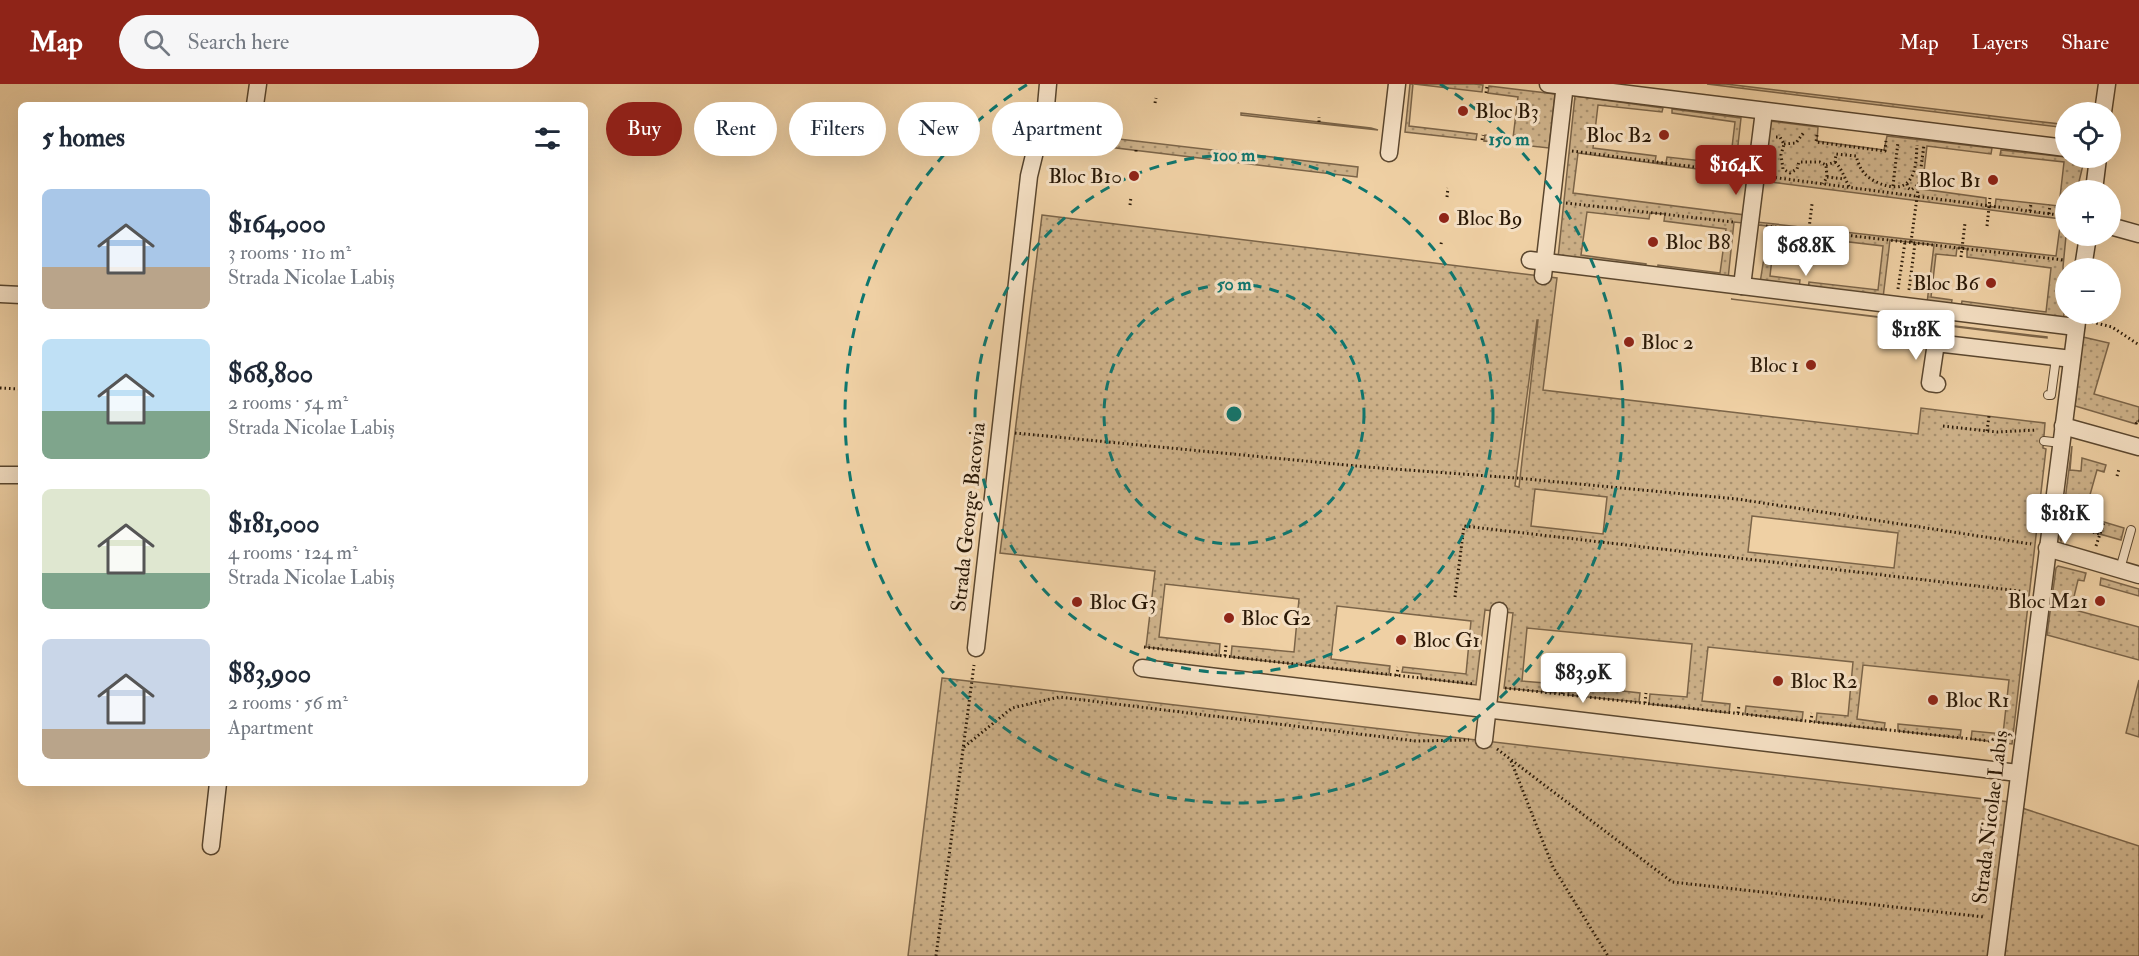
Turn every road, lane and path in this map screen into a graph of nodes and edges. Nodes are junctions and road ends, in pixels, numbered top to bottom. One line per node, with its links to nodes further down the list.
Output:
1 (258, 84): 9 (street)
2 (1048, 84): 85 (street, Strada George Bacovia)
3 (1396, 84): 25 (street)
4 (2107, 84): 10 (street)
5 (1559, 85): 12 (street); 66 (street)
6 (1487, 86): 7 (path)
7 (1486, 93)
8 (1156, 98): 11 (path)
9 (255, 102)
10 (2104, 102)
11 (1155, 103)
12 (1764, 111): 23 (street); 30 (street)
13 (1806, 126): 22 (path)
14 (1818, 127): 17 (path)
15 (1483, 135): 19 (path)
16 (1768, 136): 22 (path)
17 (1887, 136)
18 (1898, 137): 36 (path)
19 (1482, 140)
20 (1917, 140): 34 (path)
21 (1924, 141): 35 (path)
22 (1784, 144): 29 (path)
23 (2055, 147)
24 (1570, 151): 28 (path)
25 (1389, 153)
26 (1662, 156): 28 (path)
27 (1835, 162): 29 (path); 32 (path); 36 (path)
28 (1661, 163): 30 (path)
29 (1826, 165): 31 (path)
30 (1756, 175): 33 (path); 55 (street)
31 (1827, 177): 32 (path); 33 (path)
32 (1844, 179): 38 (path)
33 (1823, 184): 38 (path)
34 (1907, 184): 35 (path); 36 (path)
35 (1919, 184): 39 (path)
36 (1893, 186)
37 (1448, 188): 41 (path)
38 (1850, 188): 39 (path)
39 (1917, 196): 48 (path); 62 (path)
40 (1131, 197): 46 (path)
41 (1447, 197)
42 (1990, 198): 48 (path)
43 (1565, 203): 50 (path)
44 (2031, 203): 49 (path)
45 (1812, 204): 58 (path)
46 (1130, 205)
47 (2050, 205): 51 (path)
48 (1989, 206): 49 (path); 56 (path)
49 (2030, 212): 51 (path)
50 (1657, 213): 53 (path); 55 (path)
51 (2049, 214): 52 (path)
52 (2055, 215)
53 (1657, 220)
54 (1965, 223): 63 (path)
55 (1750, 224): 58 (path); 66 (street)
56 (1987, 226)
57 (2121, 229): 59 (street)
58 (1809, 231): 60 (path); 61 (path)
59 (2139, 234)
60 (1809, 237)
61 (1905, 242): 62 (path); 69 (path)
62 (1913, 243): 63 (path); 70 (path)
63 (1962, 248): 64 (path); 65 (path)
64 (1962, 256)
65 (2055, 259)
66 (1742, 286): 71 (street)
67 (0, 294): 68 (street)
68 (18, 295)
69 (1897, 300)
70 (1908, 301)
71 (2055, 318)
72 (2079, 324): 75 (street, Strada Nicolae Labiș)
73 (2096, 324): 74 (path)
74 (2139, 345)
75 (2064, 358): 76 (street); 79 (lane); 82 (street, Strada Nicolae Labiș)
76 (1937, 384)
77 (0, 388): 78 (path)
78 (18, 389)
79 (2048, 395)
80 (1989, 416): 84 (path)
81 (1943, 426): 84 (path)
82 (2063, 426): 87 (street, Strada Nicolae Labiș); 88 (street)
83 (2039, 430): 84 (path)
84 (1987, 431)
85 (1000, 432): 97 (path); 106 (street, Strada George Bacovia)
86 (2044, 441): 87 (lane)
87 (2061, 443): 97 (street, Strada Nicolae Labiș)
88 (2139, 447)
89 (2120, 469): 92 (path)
90 (0, 475): 91 (street)
91 (18, 475)
92 (2117, 476)
93 (2104, 522): 96 (path)
94 (2063, 524): 96 (path)
95 (2131, 530): 99 (lane)
96 (2100, 534): 98 (path)
97 (2048, 548): 98 (street); 101 (street, Strada Nicolae Labiș)
98 (2092, 561): 99 (street)
99 (2120, 569): 100 (street)
100 (2139, 574)
101 (2042, 594): 102 (path); 126 (street, Strada Nicolae Labiș)
102 (1455, 597)
103 (1499, 611): 112 (street)
104 (1226, 645): 107 (path)
105 (1144, 647): 107 (path)
106 (976, 648): 127 (path)
107 (1225, 656): 110 (path)
108 (1398, 667): 110 (path)
109 (1142, 668): 117 (street)
110 (1397, 676): 112 (path)
111 (1563, 685): 114 (path)
112 (1490, 687): 114 (path); 117 (street)
113 (1646, 693): 115 (path)
114 (1562, 694): 115 (path)
115 (1645, 703): 119 (path)
116 (1739, 705): 119 (path)
117 (1487, 710): 125 (street); 129 (street)
118 (1812, 712): 120 (path)
119 (1738, 714): 120 (path)
120 (1811, 722): 122 (path)
121 (1894, 723): 122 (path)
122 (1893, 731): 124 (path)
123 (1967, 731): 124 (path)
124 (1966, 739): 126 (path)
125 (1484, 740): 127 (path); 128 (path)
126 (2022, 745): 129 (street, Strada Nicolae Labiș)
127 (964, 747): 133 (path)
128 (1510, 759): 132 (path); 134 (path)
129 (2019, 772): 132 (street, Strada Nicolae Labiș)
130 (218, 786): 131 (street)
131 (211, 846)
132 (2001, 918): 135 (street, Strada Nicolae Labiș)
133 (936, 956)
134 (1608, 956)
135 (1996, 956)

